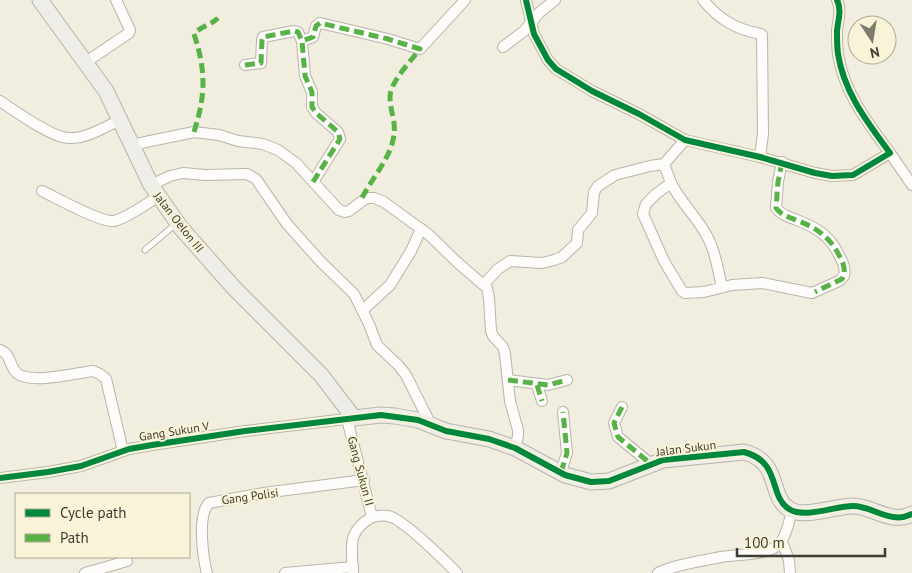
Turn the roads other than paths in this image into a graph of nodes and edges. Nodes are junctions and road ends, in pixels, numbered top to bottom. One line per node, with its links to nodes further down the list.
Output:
1 (40, 0): 11 (street, Jalan Oelon III)
2 (116, 0): 11 (street)
3 (465, 0): 9 (street)
4 (526, 0): 8 (street)
5 (555, 0): 8 (street)
6 (702, 0): 18 (street)
7 (838, 0): 17 (street)
8 (531, 24): 10 (street); 15 (street)
9 (302, 41): 12 (street); 21 (street)
10 (503, 47)
11 (86, 62): 14 (street, Jalan Oelon III)
12 (245, 65)
13 (0, 101): 14 (street)
14 (120, 120): 16 (street, Jalan Oelon III)
15 (684, 140): 18 (street); 20 (street)
16 (131, 145): 21 (street); 25 (street, Jalan Oelon III)
17 (890, 154): 19 (street); 23 (street)
18 (760, 156): 19 (street)
19 (782, 162): 30 (street)
20 (664, 164): 22 (street); 29 (street)
21 (314, 182): 27 (street)
22 (671, 183): 30 (street); 30 (street)
23 (912, 185)
24 (42, 191): 25 (street)
25 (155, 191): 26 (street, Jalan Oelon III); 31 (street)
26 (177, 223): 28 (lane); 39 (street, Jalan Oelon III)
27 (421, 229): 29 (street); 31 (street)
28 (145, 250)
29 (484, 284): 33 (street)
30 (722, 287)
31 (363, 310): 40 (street)
32 (0, 350): 42 (street)
33 (508, 380): 35 (street); 41 (street)
34 (567, 380): 35 (street)
35 (537, 385): 36 (street)
36 (542, 401)
37 (622, 407): 43 (street)
38 (563, 412): 44 (street)
39 (350, 418): 40 (street, Jalan Sukun); 42 (street, Gang Sukun V); 46 (street, Gang Sukun II)
40 (431, 425): 41 (street, Jalan Sukun)
41 (515, 448): 44 (street, Jalan Sukun)
42 (123, 451): 45 (street, Gang Sukun V)
43 (651, 464): 44 (street, Jalan Sukun); 47 (street, Jalan Sukun)
44 (561, 472)
45 (0, 478)
46 (364, 480): 49 (street, Gang Sukun II); 54 (street, Gang Polisi)
47 (792, 511): 48 (street); 50 (street)
48 (912, 514)
49 (372, 517): 52 (street, Gang Sukun II); 56 (street)
50 (782, 542): 57 (street); 58 (street)
51 (127, 561): 53 (street)
52 (353, 570): 55 (street)
53 (85, 573)
54 (207, 573)
55 (285, 573)
56 (457, 573)
57 (658, 573)
58 (790, 573)

